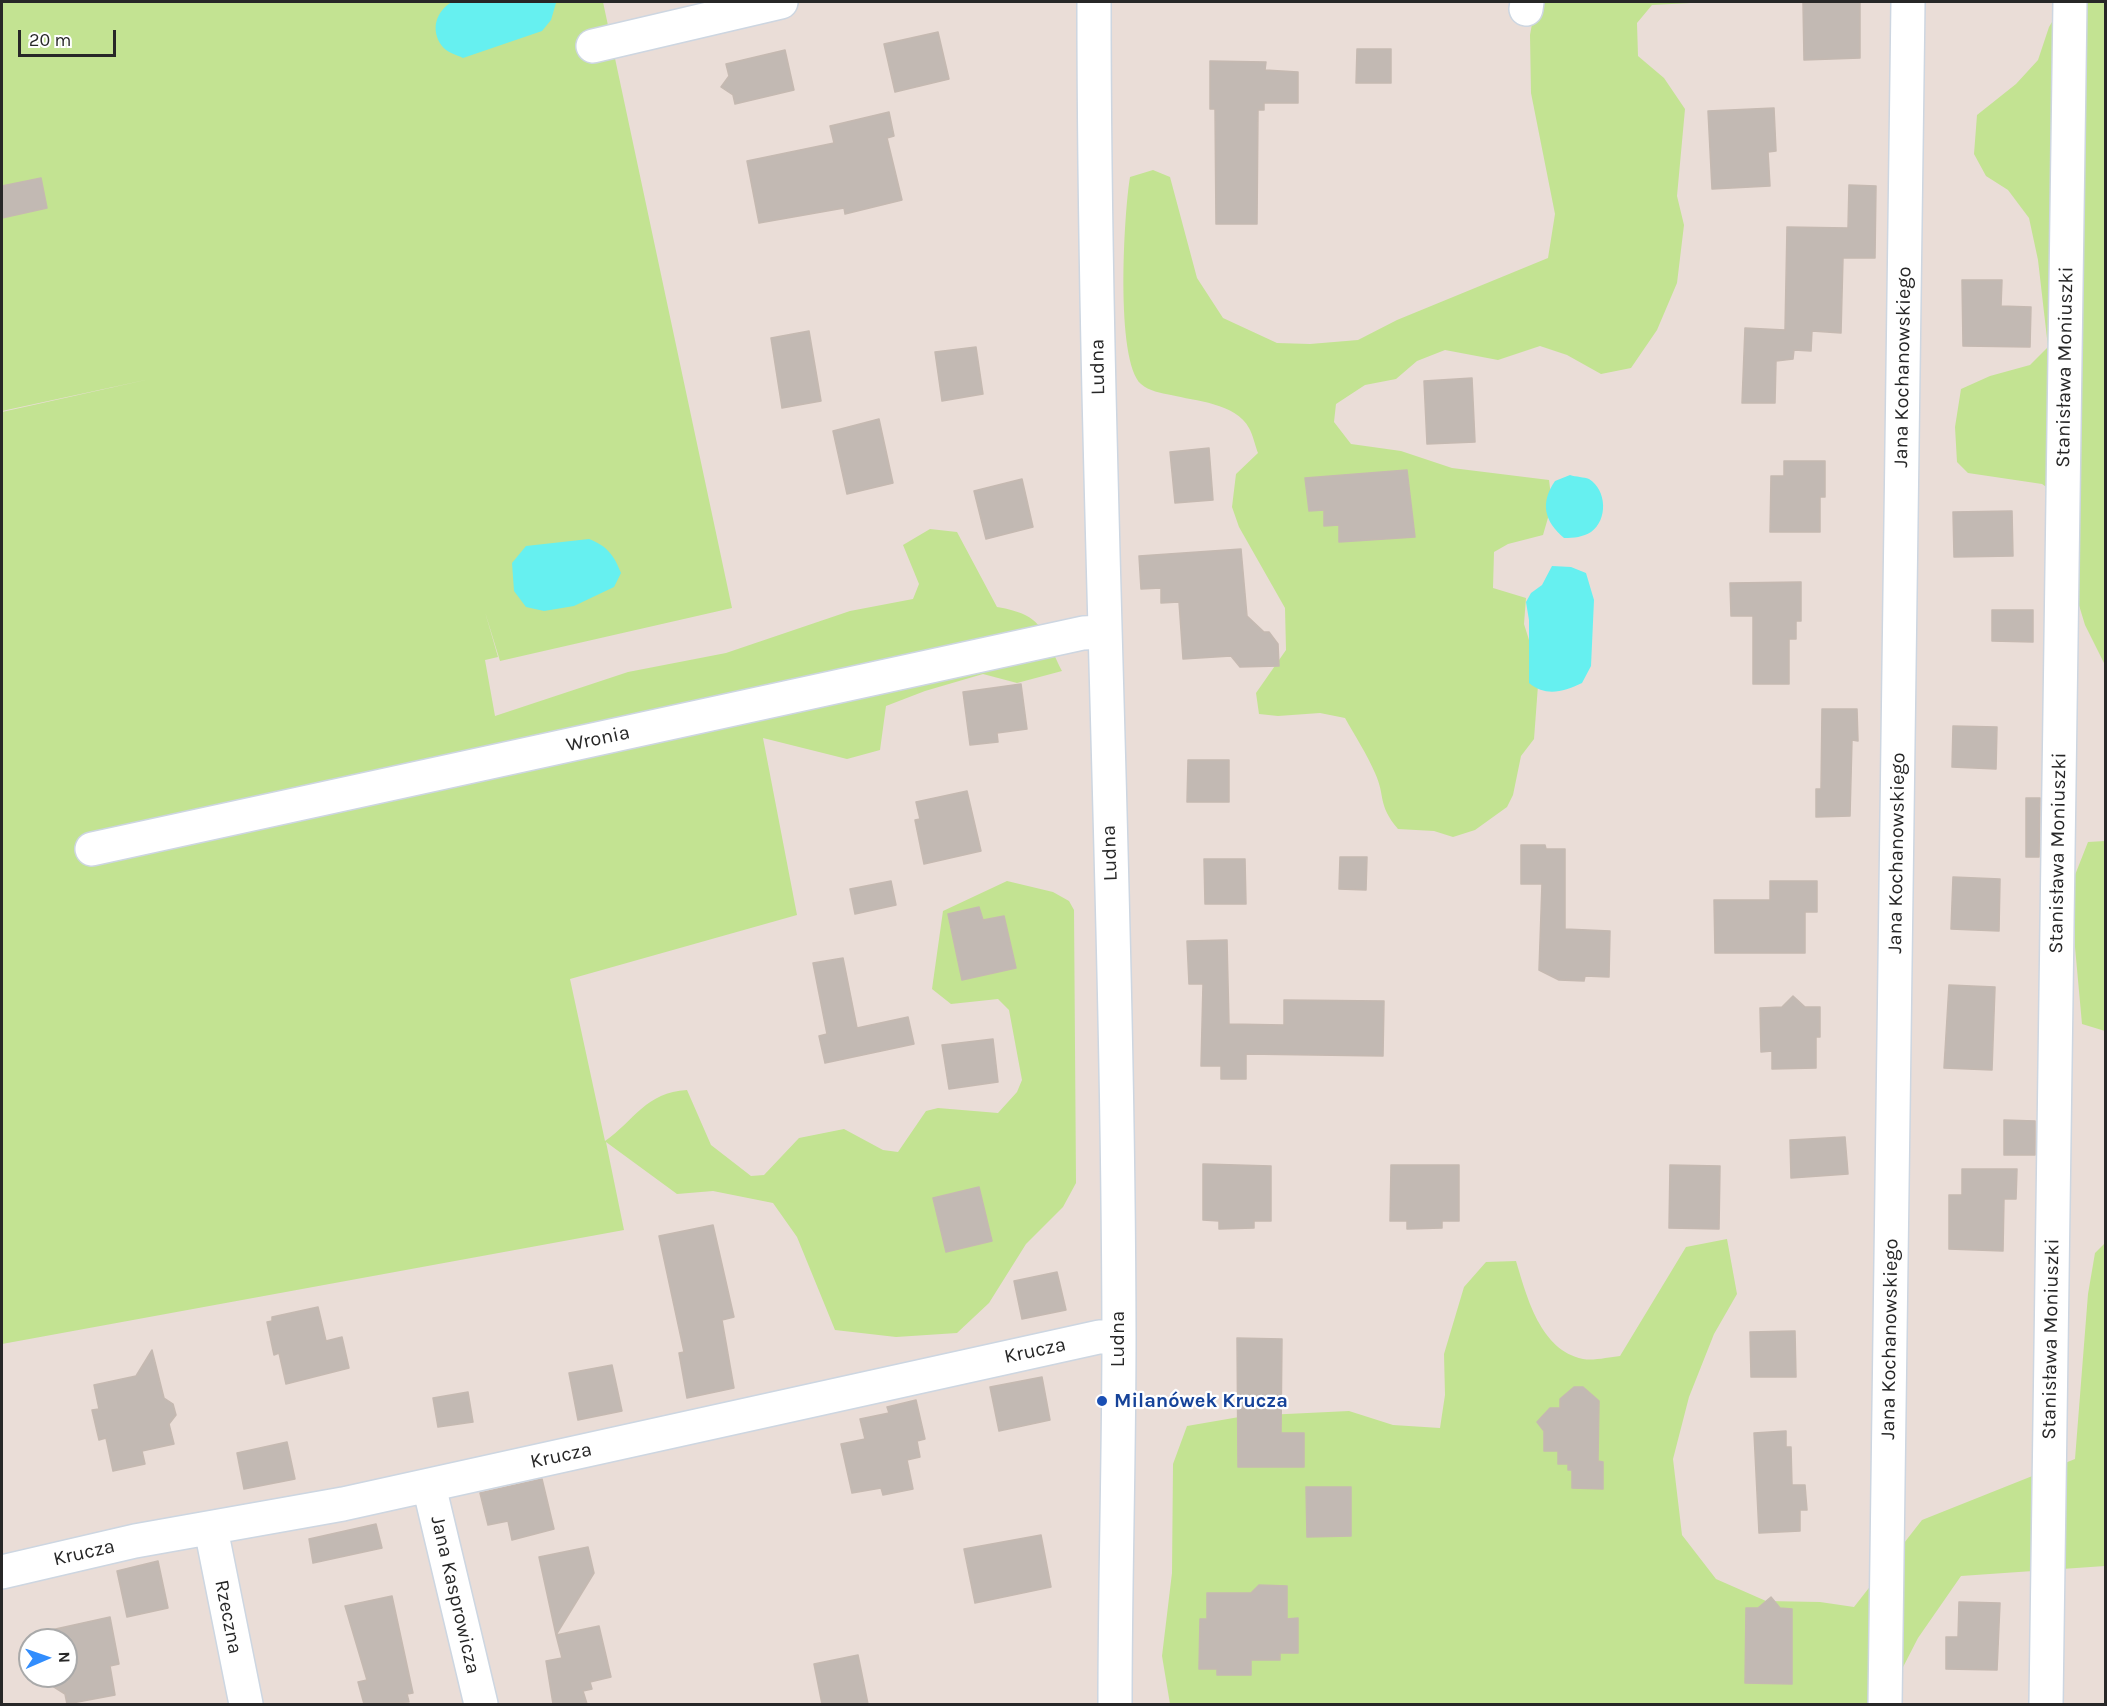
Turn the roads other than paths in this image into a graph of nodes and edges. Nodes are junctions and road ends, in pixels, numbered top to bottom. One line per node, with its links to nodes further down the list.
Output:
1 (781, 2): 5 (street)
2 (1094, 2): 6 (street, Ludna)
3 (1908, 2): 15 (street, Jana Kochanowskiego)
4 (2070, 2): 16 (street, Stanisława Moniuszki)
5 (593, 46)
6 (1104, 632): 7 (street, Wronia); 8 (street, Ludna)
7 (92, 849)
8 (1119, 1337): 9 (street, Krucza); 14 (street, Ludna)
9 (429, 1485): 10 (street, Krucza); 13 (street, Jana Kasprowicza)
10 (211, 1528): 11 (street, Krucza); 12 (street, Rzeczna)
11 (2, 1572)
12 (246, 1704)
13 (481, 1704)
14 (1114, 1704)
15 (1885, 1704)
16 (2046, 1704)

